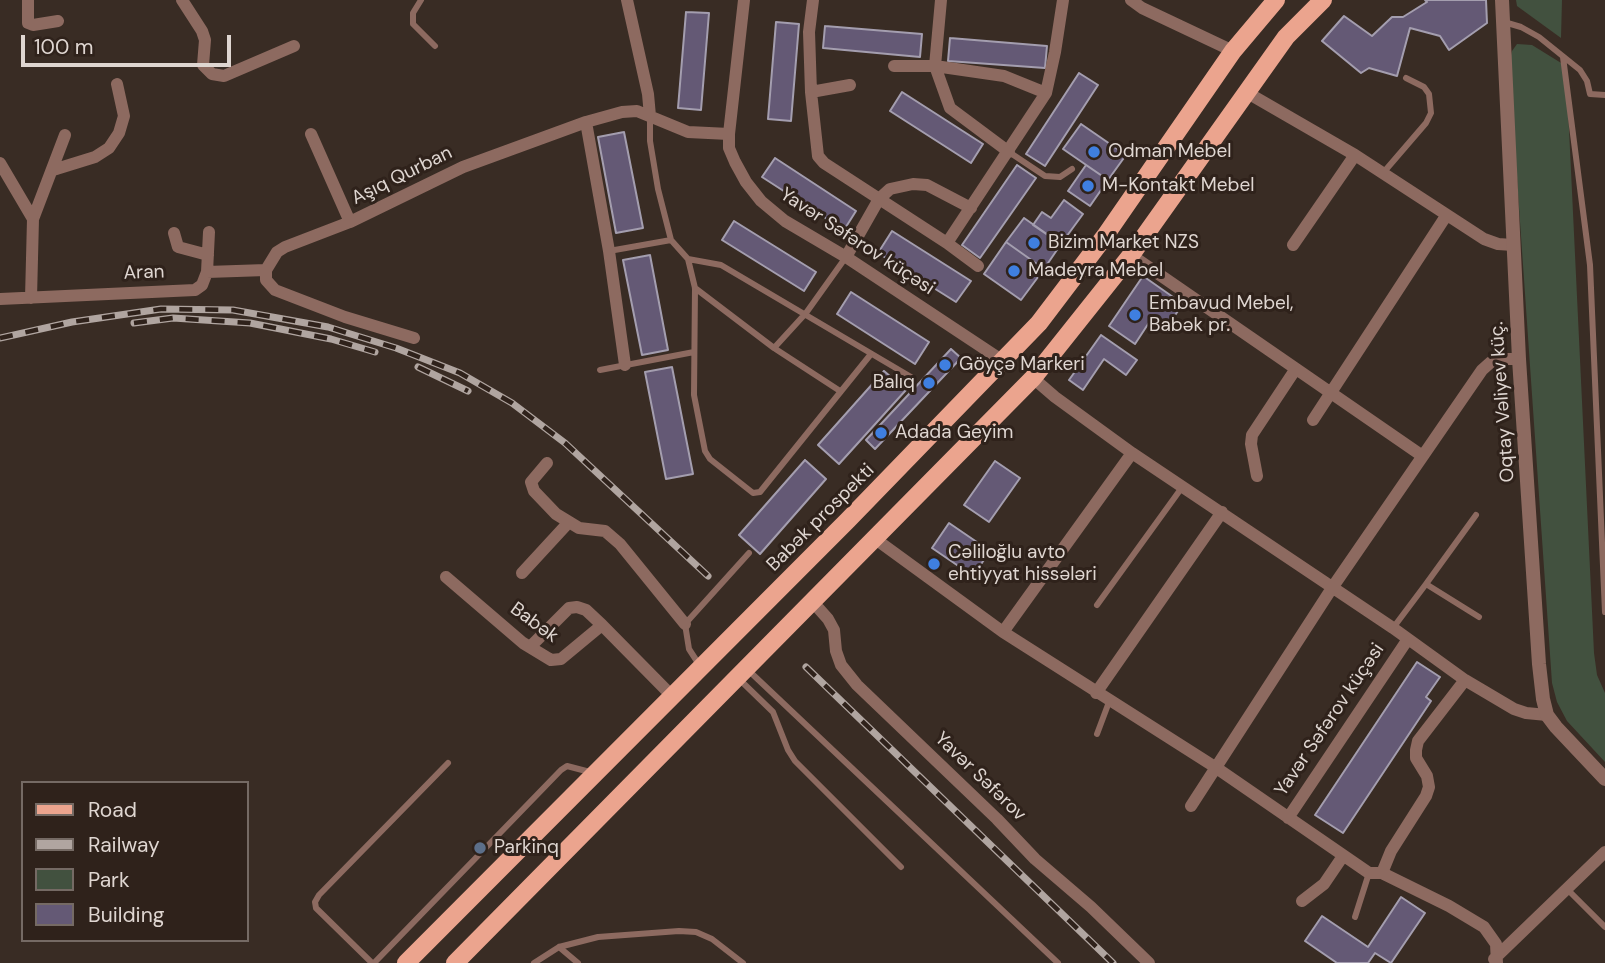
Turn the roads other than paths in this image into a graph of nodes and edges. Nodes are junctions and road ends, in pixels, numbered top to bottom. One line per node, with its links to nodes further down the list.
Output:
1 (28, 0): 13 (street)
2 (182, 0): 15 (street)
3 (421, 0): 16 (lane)
4 (628, 0): 28 (street)
5 (744, 0): 31 (street, Yavər Səfərov küçəsi)
6 (813, 0): 24 (street)
7 (941, 0): 20 (street)
8 (1063, 0): 26 (street)
9 (1131, 0): 17 (street)
10 (1323, 0): 25 (main road)
11 (1502, 0): 14 (street, Oqtay Vəliyev küç.)
12 (1272, 2): 17 (main road, Babək prospekti)
13 (58, 21)
14 (1504, 22): 18 (lane); 49 (street, Oqtay Vəliyev küç.)
15 (294, 46)
16 (435, 46)
17 (1233, 51): 67 (main road, Babək prospekti)
18 (1563, 57): 27 (lane); 92 (lane)
19 (894, 66): 20 (street)
20 (935, 66): 26 (street); 33 (street)
21 (1406, 78): 38 (lane)
22 (117, 84): 37 (street)
23 (850, 85): 24 (street)
24 (811, 92): 39 (street)
25 (1245, 92): 34 (street); 52 (main road)
26 (1046, 93): 33 (street)
27 (1605, 95)
28 (650, 116): 29 (street, Aşıq Qurban); 31 (street, Aşıq Qurban); 46 (lane)
29 (586, 122): 43 (street, Aşıq Qurban); 50 (street)
30 (311, 134): 43 (street)
31 (729, 134): 53 (street, Yavər Səfərov küçəsi)
32 (65, 135): 37 (street)
33 (1009, 152): 36 (lane); 40 (street)
34 (1355, 155): 38 (street); 48 (street)
35 (0, 163): 42 (street)
36 (1072, 169)
37 (53, 170): 42 (street)
38 (1383, 173): 41 (street)
39 (879, 199): 40 (street); 47 (street); 53 (street)
40 (971, 208): 47 (street)
41 (1446, 216): 49 (street); 74 (street)
42 (33, 219): 59 (street)
43 (350, 222): 56 (street, Aşıq Qurban)
44 (209, 232): 51 (street)
45 (174, 233): 51 (street)
46 (671, 240): 50 (lane); 54 (lane)
47 (947, 243): 55 (street)
48 (1293, 245)
49 (1513, 245): 66 (street, Oqtay Vəliyev küç.)
50 (609, 251): 68 (street)
51 (208, 255): 57 (street)
52 (1131, 255): 70 (street); 72 (main road)
53 (846, 257): 61 (lane); 67 (street, Yavər Səfərov küçəsi)
54 (688, 259): 58 (lane); 61 (lane)
55 (978, 266)
56 (266, 270): 57 (street); 62 (street)
57 (207, 272): 59 (street, Aran)
58 (695, 288): 63 (lane); 64 (lane)
59 (31, 298): 60 (street, Aran)
60 (0, 299)
61 (806, 313): 63 (lane); 65 (lane)
62 (414, 338)
63 (774, 348): 73 (lane)
64 (694, 352): 68 (lane); 73 (lane)
65 (870, 354): 71 (lane); 73 (lane)
66 (1519, 359): 77 (street); 106 (street, Oqtay Vəliyev küç.)
67 (1003, 361): 100 (main road, Babək prospekti)
68 (625, 365): 69 (lane)
69 (600, 370)
70 (1296, 370): 74 (street); 79 (street)
71 (911, 377)
72 (1033, 378): 76 (street, Yavər Səfərov küçəsi); 84 (main road)
73 (840, 391)
74 (1332, 393): 75 (street); 77 (street)
75 (1314, 420)
76 (1132, 453): 80 (street, Yavər Səfərov küçəsi); 97 (street)
77 (1421, 455): 89 (street)
78 (547, 463): 83 (street)
79 (1257, 476)
80 (1183, 486): 81 (street, Yavər Səfərov küçəsi); 91 (lane)
81 (1222, 512): 89 (street, Yavər Səfərov küçəsi); 103 (street)
82 (1476, 515): 88 (lane)
83 (569, 522): 86 (street, Babək); 94 (street)
84 (874, 538): 90 (main road); 97 (street)
85 (749, 553): 94 (lane)
86 (522, 573)
87 (446, 577): 99 (street, Babək)
88 (1426, 584): 93 (lane); 96 (lane)
89 (1332, 588): 96 (street, Yavər Səfərov küçəsi); 109 (street)
90 (812, 601): 101 (main road); 131 (street, Yavər Səfərov)
91 (1097, 605)
92 (1605, 612)
93 (1479, 617)
94 (685, 624): 100 (lane)
95 (602, 625): 99 (street, Babək); 99 (street); 104 (street)
96 (1393, 628): 98 (street, Yavər Səfərov küçəsi)
97 (1003, 632): 103 (street)
98 (1408, 639): 102 (street, Yavər Səfərov küçəsi); 113 (street, Yavər Səfərov küçəsi)
99 (530, 647)
100 (702, 668): 104 (main road, Babək prospekti)
101 (742, 673): 116 (lane); 126 (main road); 130 (lane)
102 (1465, 680): 106 (street, Yavər Səfərov küçəsi); 117 (street)
103 (1096, 693): 105 (street, Yavər Səfərov küçəsi)
104 (673, 697): 110 (main road, Babək prospekti)
105 (1110, 702): 107 (lane); 109 (street, Yavər Səfərov küçəsi)
106 (1547, 715): 111 (street)
107 (1097, 734)
108 (448, 762): 124 (lane)
109 (1215, 767): 112 (street); 113 (street, Yavər Səfərov küçəsi)
110 (595, 774): 124 (lane); 125 (main road, Babək prospekti)
111 (1605, 779)
112 (1191, 806)
113 (1288, 818): 115 (street)
114 (1605, 852): 118 (street)
115 (1343, 856): 117 (street); 119 (street)
116 (901, 867)
117 (1375, 873): 120 (lane); 123 (street)
118 (1567, 889): 121 (lane); 123 (street)
119 (1302, 901)
120 (1355, 917)
121 (1605, 927)
122 (559, 947): 127 (lane); 128 (lane); 129 (lane)
123 (1494, 961)
124 (373, 963)
125 (406, 963)
126 (455, 963)
127 (534, 963)
128 (578, 963)
129 (743, 963)
130 (1058, 963)
131 (1149, 963)

